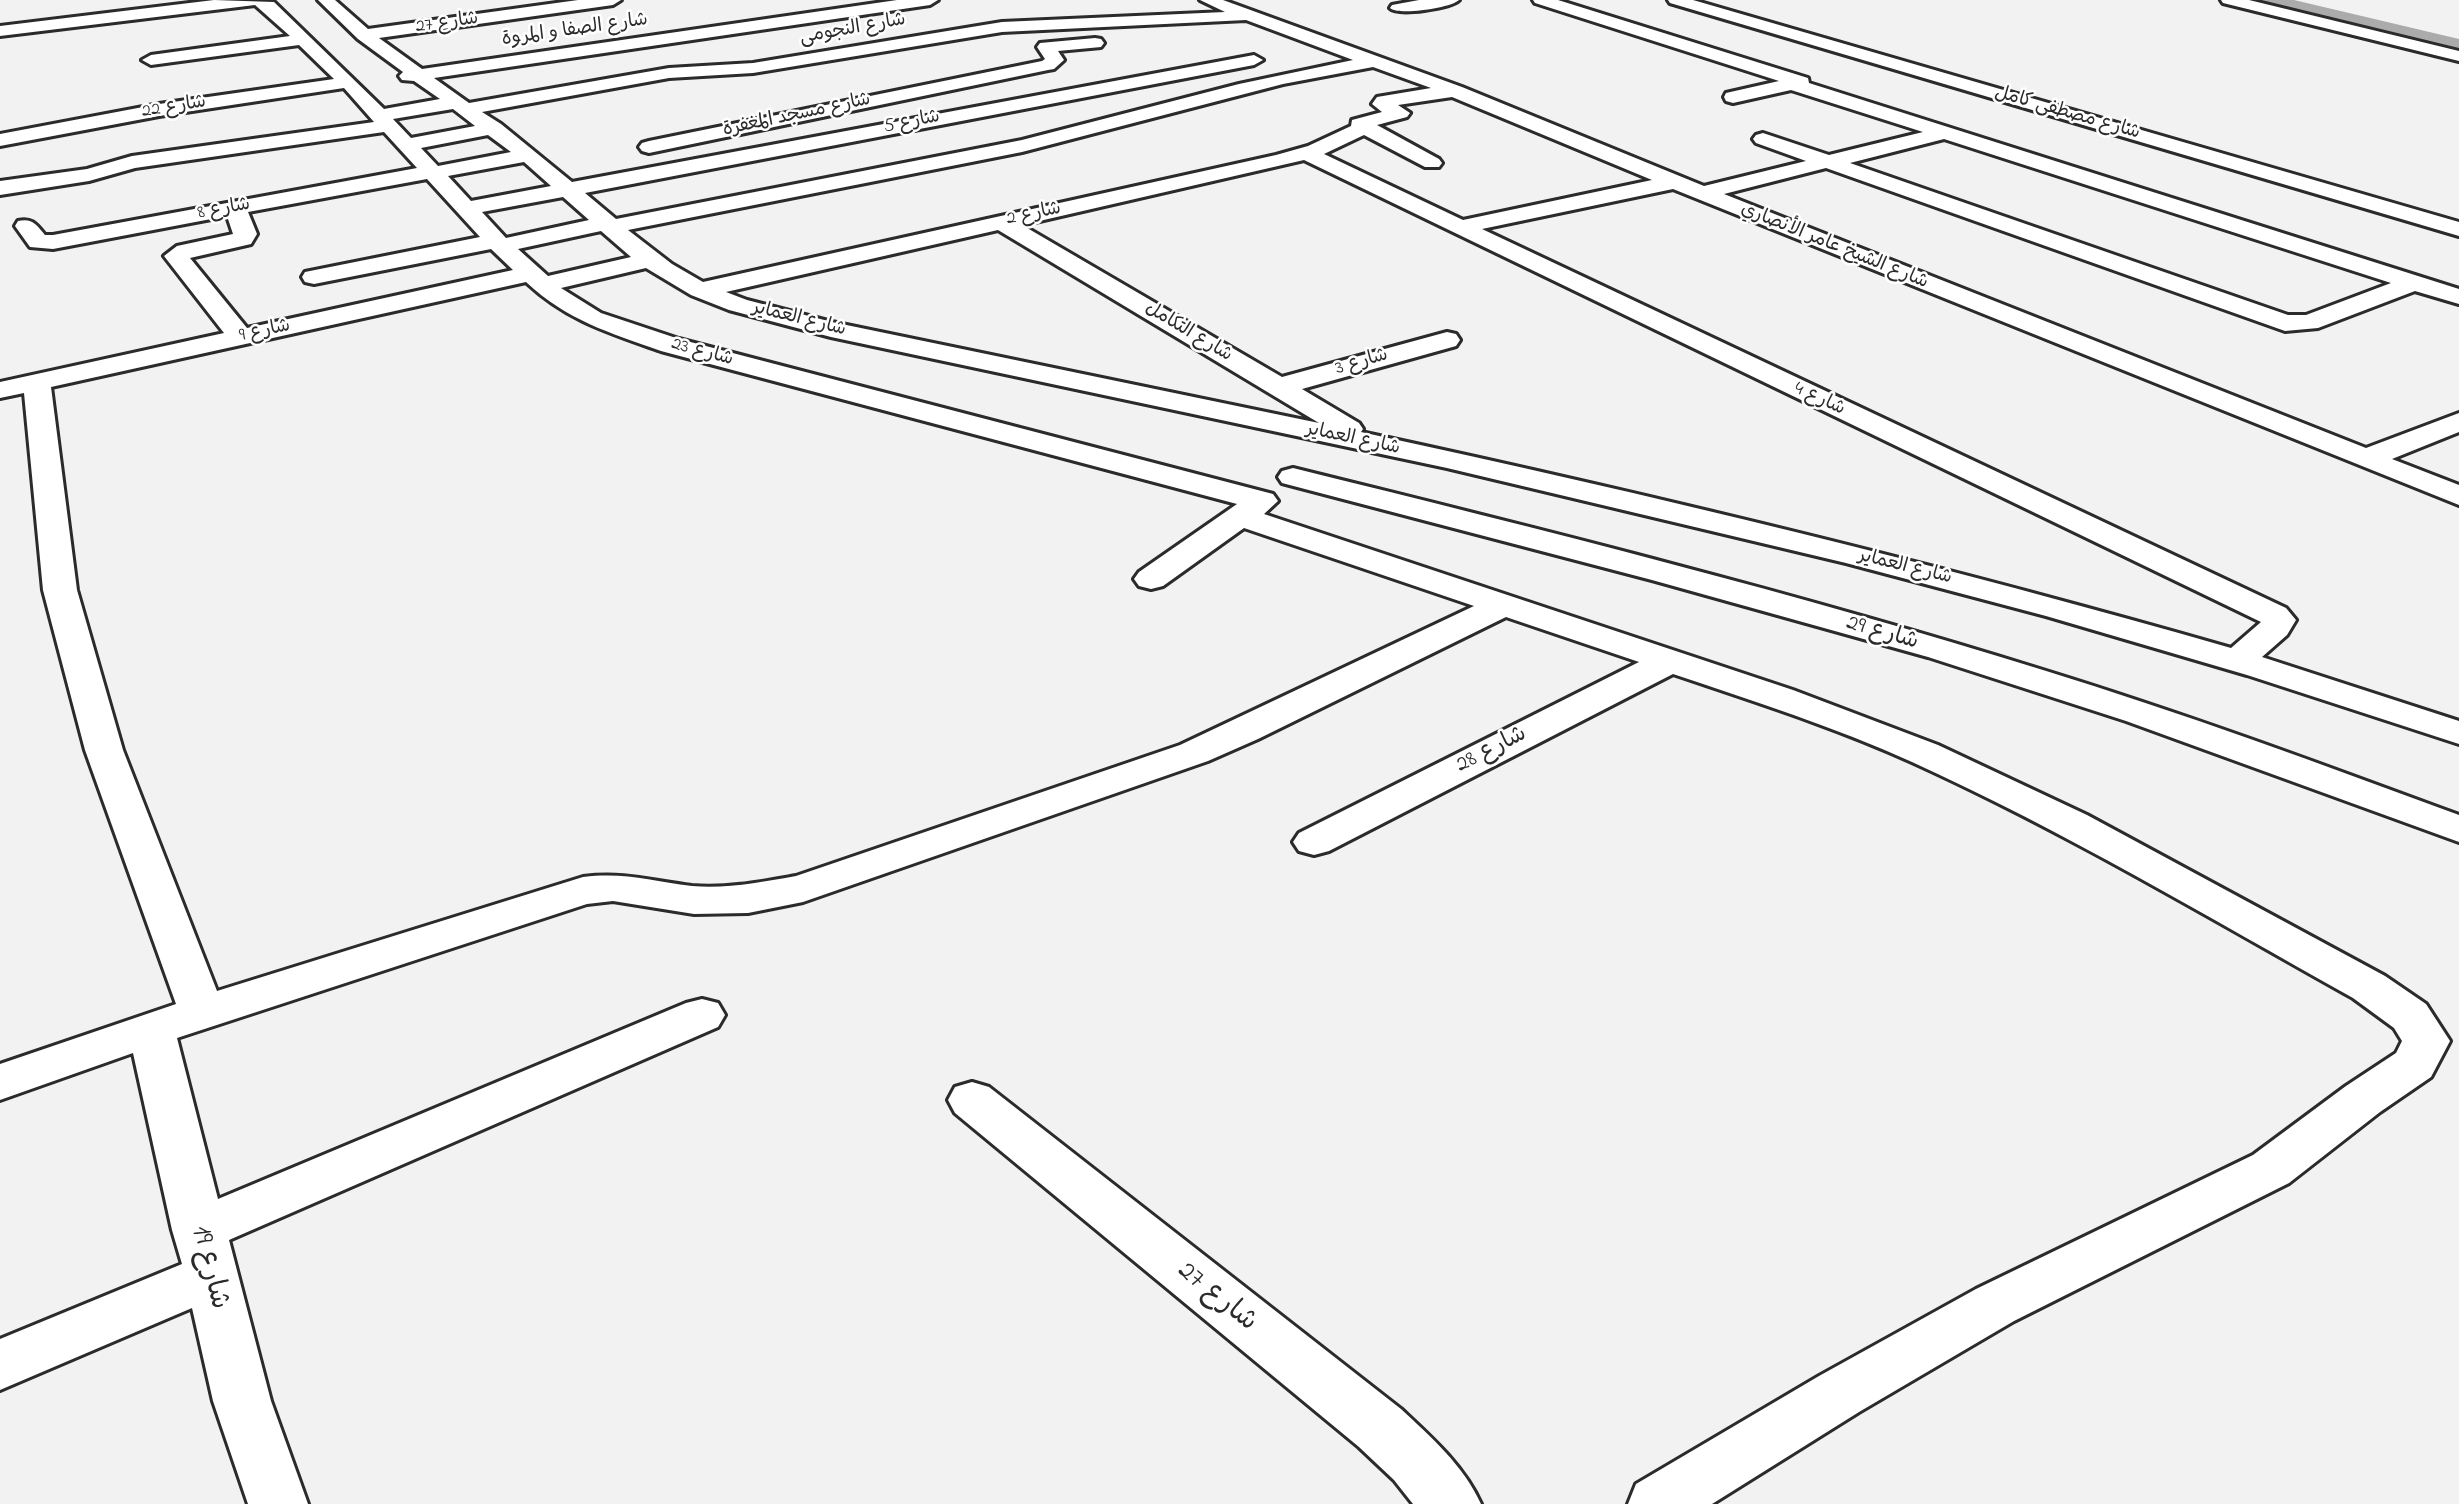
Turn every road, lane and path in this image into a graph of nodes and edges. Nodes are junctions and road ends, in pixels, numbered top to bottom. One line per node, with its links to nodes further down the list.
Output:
1 (326, 0): 19 (street, شارع العماير)
2 (612, 0): 19 (street, شارع 27)
3 (930, 0): 32 (street, شارع الصفا و المروة)
4 (1208, 0): 14 (street, شارع الشيخ عامر الأنصاري)
5 (1541, 0): 34 (street)
6 (1676, 0): 27 (street, شارع مصطفى كامل)
7 (2228, 0): 23 (street)
8 (2292, 0): 21 (street)
9 (1438, 1): 12 (street)
10 (262, 3): 13 (street); 13 (street); 20 (street, شارع 23)
11 (1096, 5): 16 (street)
12 (1398, 8)
13 (174, 10): 17 (street)
14 (1247, 16): 16 (street, شارع النجومى); 26 (street, شارع الشيخ عامر الأنصاري)
15 (0, 17): 17 (street)
16 (1126, 20): 54 (street, شارع النجومى)
17 (69, 29): 18 (street)
18 (0, 30)
19 (364, 35): 32 (street, شارع العماير)
20 (304, 39): 24 (street); 33 (street, شارع 23)
21 (2459, 39)
22 (1105, 46): 35 (street, شارع مسجد المغفرة)
23 (2455, 53)
24 (151, 60)
25 (1254, 60): 30 (street, شارع 5)
26 (1376, 62): 36 (street, شارع الشيخ عامر الأنصاري); 49 (street)
27 (1889, 62): 29 (street); 63 (street, شارع مصطفى كامل)
28 (1147, 65): 30 (street)
29 (1851, 71)
30 (1166, 75): 41 (street, شارع 5)
31 (1826, 76): 34 (street)
32 (396, 78): 33 (street, شارع الصفا و المروة); 54 (street, شارع العماير)
33 (349, 83): 37 (street, شارع 22); 55 (street, شارع 23)
34 (1796, 83): 38 (street); 46 (street)
35 (920, 91): 41 (street); 50 (street, شارع مسجد المغفرة)
36 (1455, 91): 40 (street, شارع الشيخ عامر الأنصاري); 42 (street)
37 (201, 93): 39 (street); 48 (street, شارع 22)
38 (1733, 97)
39 (149, 98)
40 (1502, 111): 44 (street); 56 (street, شارع الشيخ عامر الأنصاري)
41 (968, 112): 49 (street); 54 (street, شارع 5)
42 (1400, 112): 43 (street); 45 (street, شارع 2)
43 (1428, 114)
44 (1469, 118)
45 (1365, 127): 51 (street, شارع 2); 53 (street)
46 (1944, 133): 52 (street); 67 (street)
47 (1763, 139): 52 (street)
48 (0, 140)
49 (1039, 143): 54 (street)
50 (636, 150)
51 (1306, 153): 60 (street, شارع 2); 62 (street, شارع 4)
52 (1827, 162): 58 (street); 67 (street)
53 (1432, 163)
54 (543, 167): 55 (street); 55 (street); 55 (street); 55 (street); 55 (street); 65 (street); 66 (street, شارع العماير)
55 (439, 181): 57 (street); 59 (street, شارع 8); 64 (street); 65 (street, شارع 23)
56 (1674, 182): 58 (street, شارع الشيخ عامر الأنصاري); 62 (street)
57 (0, 188)
58 (1702, 193): 79 (street, شارع الشيخ عامر الأنصاري)
59 (235, 208): 61 (street, شارع 8); 71 (street)
60 (1002, 222): 66 (street, شارع 2); 74 (street, شارع التكامل)
61 (26, 226)
62 (1461, 227): 86 (street, شارع 4)
63 (2459, 229)
64 (314, 267)
65 (531, 274): 66 (street, شارع 2); 70 (street, شارع 23); 71 (street, شارع 9)
66 (669, 278): 77 (street, شارع العماير)
67 (2413, 283): 69 (street)
68 (610, 296): 70 (street)
69 (2459, 298)
70 (571, 307): 82 (street, شارع 23)
71 (240, 337): 73 (street, شارع 9)
72 (1447, 340): 74 (street, شارع 3)
73 (37, 382): 75 (street, شارع 9); 90 (street)
74 (1278, 387): 78 (street, شارع التكامل)
75 (0, 390)
76 (2459, 422): 79 (street)
77 (1341, 438): 78 (street, شارع العماير); 80 (street)
78 (1375, 445): 86 (street, شارع العماير)
79 (2365, 459): 81 (street, شارع الشيخ عامر الأنصاري)
80 (1293, 477): 82 (street); 88 (street, شارع 29)
81 (2459, 496)
82 (1251, 509): 83 (street); 84 (street, شارع 23)
83 (1151, 579)
84 (1504, 605): 85 (street, شارع 23); 90 (street)
85 (1670, 660): 89 (street, شارع 28); 99 (street, شارع 23)
86 (2237, 661): 87 (street, شارع العماير)
87 (2459, 733)
88 (2459, 830)
89 (1314, 842)
90 (202, 1013): 92 (street)
91 (702, 1015): 95 (street)
92 (151, 1029): 93 (street); 95 (street, شارع 19)
93 (0, 1082)
94 (972, 1100): 98 (street, شارع 27)
95 (205, 1253): 96 (street); 97 (street, شارع 19)
96 (0, 1365)
97 (278, 1504)
98 (1451, 1504)
99 (1658, 1504)

